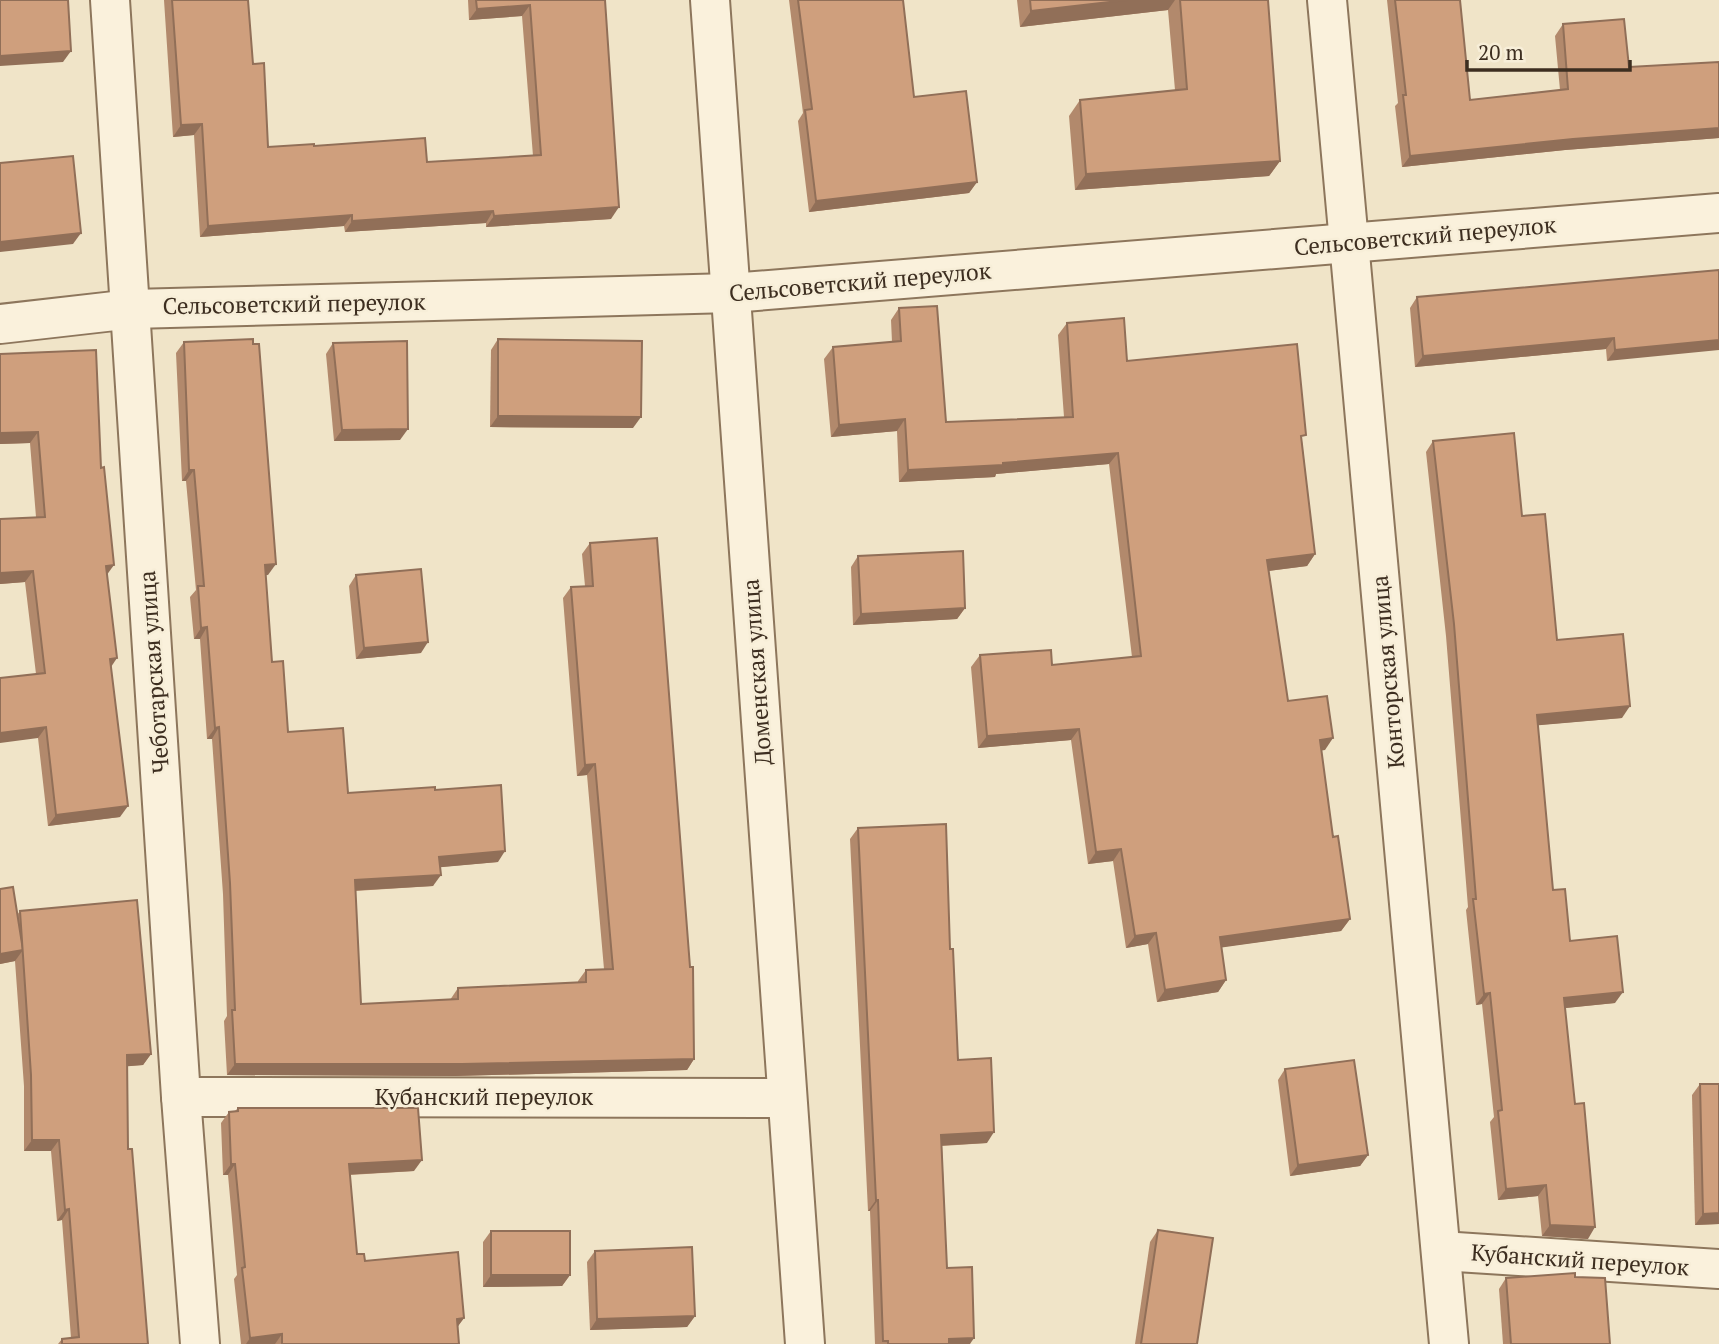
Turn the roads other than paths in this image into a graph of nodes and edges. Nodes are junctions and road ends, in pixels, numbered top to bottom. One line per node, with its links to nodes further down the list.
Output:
1 (110, 0): 7 (street, Чеботарская улица)
2 (710, 0): 6 (street, Доменская улица)
3 (1327, 0): 5 (street, Конторская улица)
4 (1719, 212): 5 (street, Сельсоветский переулок)
5 (1349, 242): 6 (street, Сельсоветский переулок); 11 (street, Конторская улица)
6 (731, 293): 7 (street, Сельсоветский переулок); 10 (street, Доменская улица)
7 (132, 309): 8 (street, Сельсоветский переулок); 9 (street, Чеботарская улица)
8 (0, 324)
9 (181, 1097): 10 (street, Кубанский переулок); 13 (street, Чеботарская улица)
10 (787, 1098): 14 (street, Доменская улица)
11 (1441, 1251): 12 (street, Кубанский переулок); 15 (street, Конторская улица)
12 (1719, 1269)
13 (200, 1344)
14 (805, 1344)
15 (1448, 1344)

